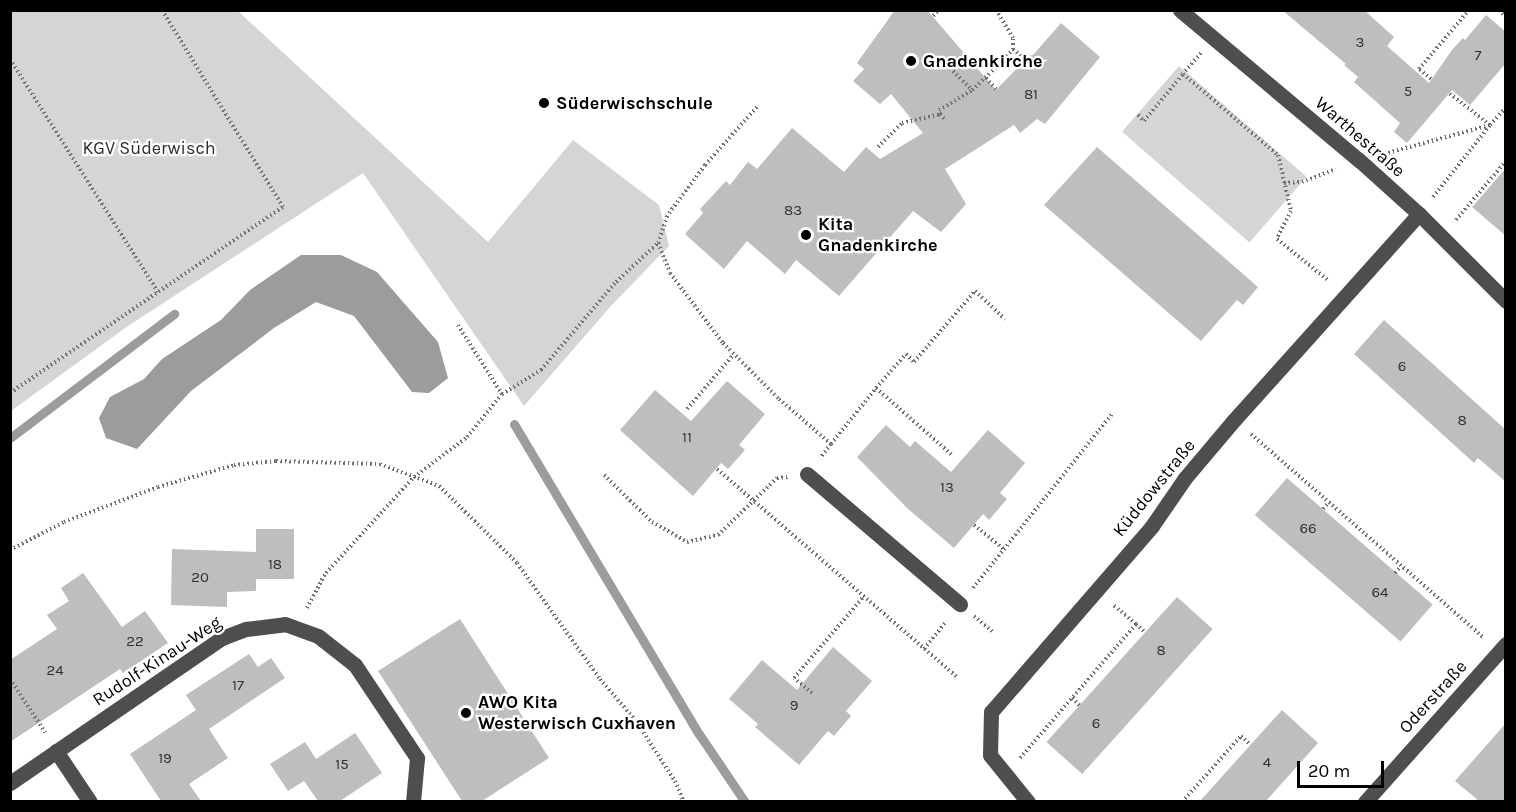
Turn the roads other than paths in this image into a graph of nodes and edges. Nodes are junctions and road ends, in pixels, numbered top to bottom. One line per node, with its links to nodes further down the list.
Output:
1 (1180, 10): 2 (street, Warthestraße)
2 (1419, 214): 3 (street, Warthestraße); 11 (street, Küddowstraße)
3 (1506, 301)
4 (807, 474): 5 (street)
5 (960, 604)
6 (1502, 648): 12 (street, Oderstraße)
7 (56, 751): 8 (street, Rudolf-Kinau-Weg); 9 (street); 10 (street, Rudolf-Kinau-Weg)
8 (10, 783)
9 (90, 801)
10 (413, 801)
11 (1028, 801)
12 (1365, 801)

